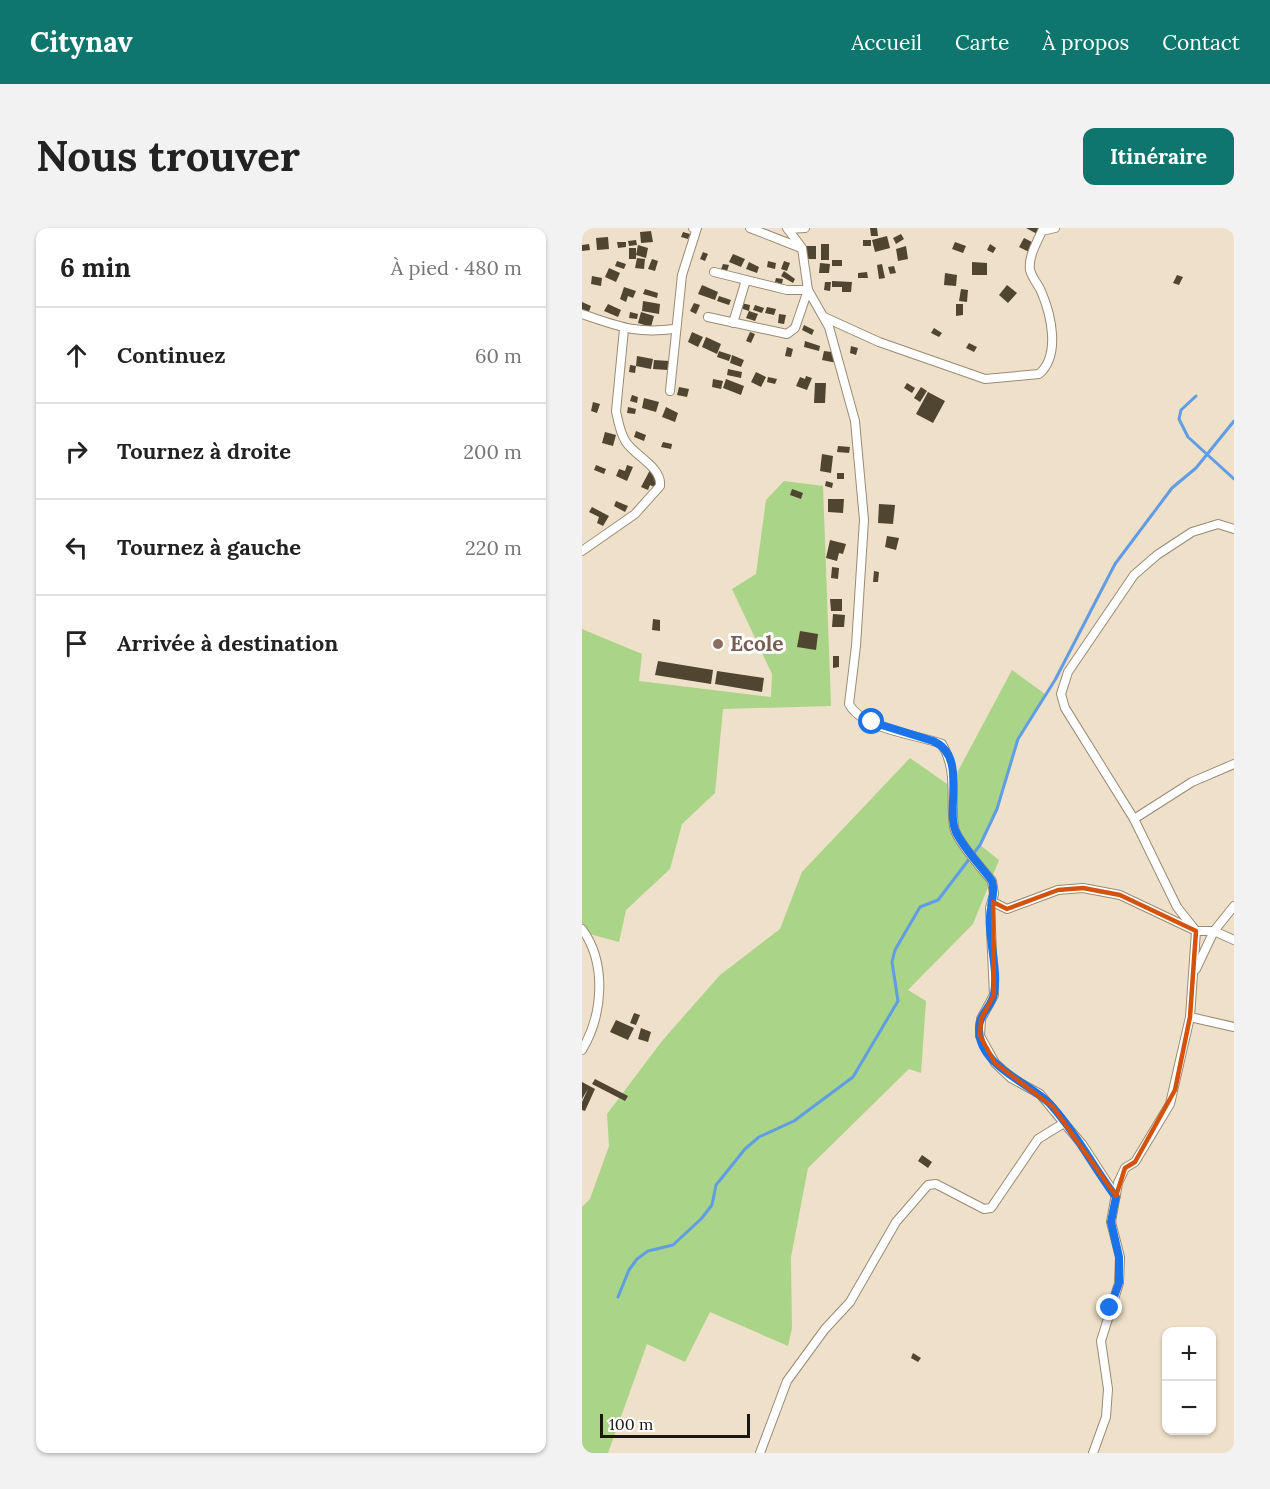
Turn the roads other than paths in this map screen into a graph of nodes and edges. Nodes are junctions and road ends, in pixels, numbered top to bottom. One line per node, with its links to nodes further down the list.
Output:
1 (695, 228): 15 (street)
2 (750, 228): 6 (street)
3 (805, 228): 5 (street)
4 (1055, 228): 11 (street)
5 (787, 229): 6 (street)
6 (802, 249): 9 (street)
7 (714, 272): 8 (street)
8 (746, 280): 9 (street); 13 (street)
9 (808, 290): 11 (street); 13 (street)
10 (582, 314): 14 (street)
11 (823, 316): 21 (street)
12 (708, 317): 13 (street)
13 (733, 323)
14 (624, 329): 15 (street); 18 (street)
15 (674, 329): 16 (street)
16 (670, 391)
17 (1234, 529): 20 (street)
18 (582, 551)
19 (1234, 764): 20 (street)
20 (1134, 819): 24 (street)
21 (993, 902): 24 (street); 31 (street)
22 (1234, 906): 25 (street)
23 (582, 929): 30 (street)
24 (1197, 931): 25 (street); 27 (street)
25 (1214, 931): 26 (street); 27 (street)
26 (1234, 940)
27 (1195, 970): 28 (street)
28 (1190, 1017): 29 (street); 32 (street)
29 (1234, 1027)
30 (582, 1050)
31 (1064, 1123): 32 (street); 33 (street)
32 (1116, 1197): 34 (street)
33 (760, 1453)
34 (1093, 1453)

